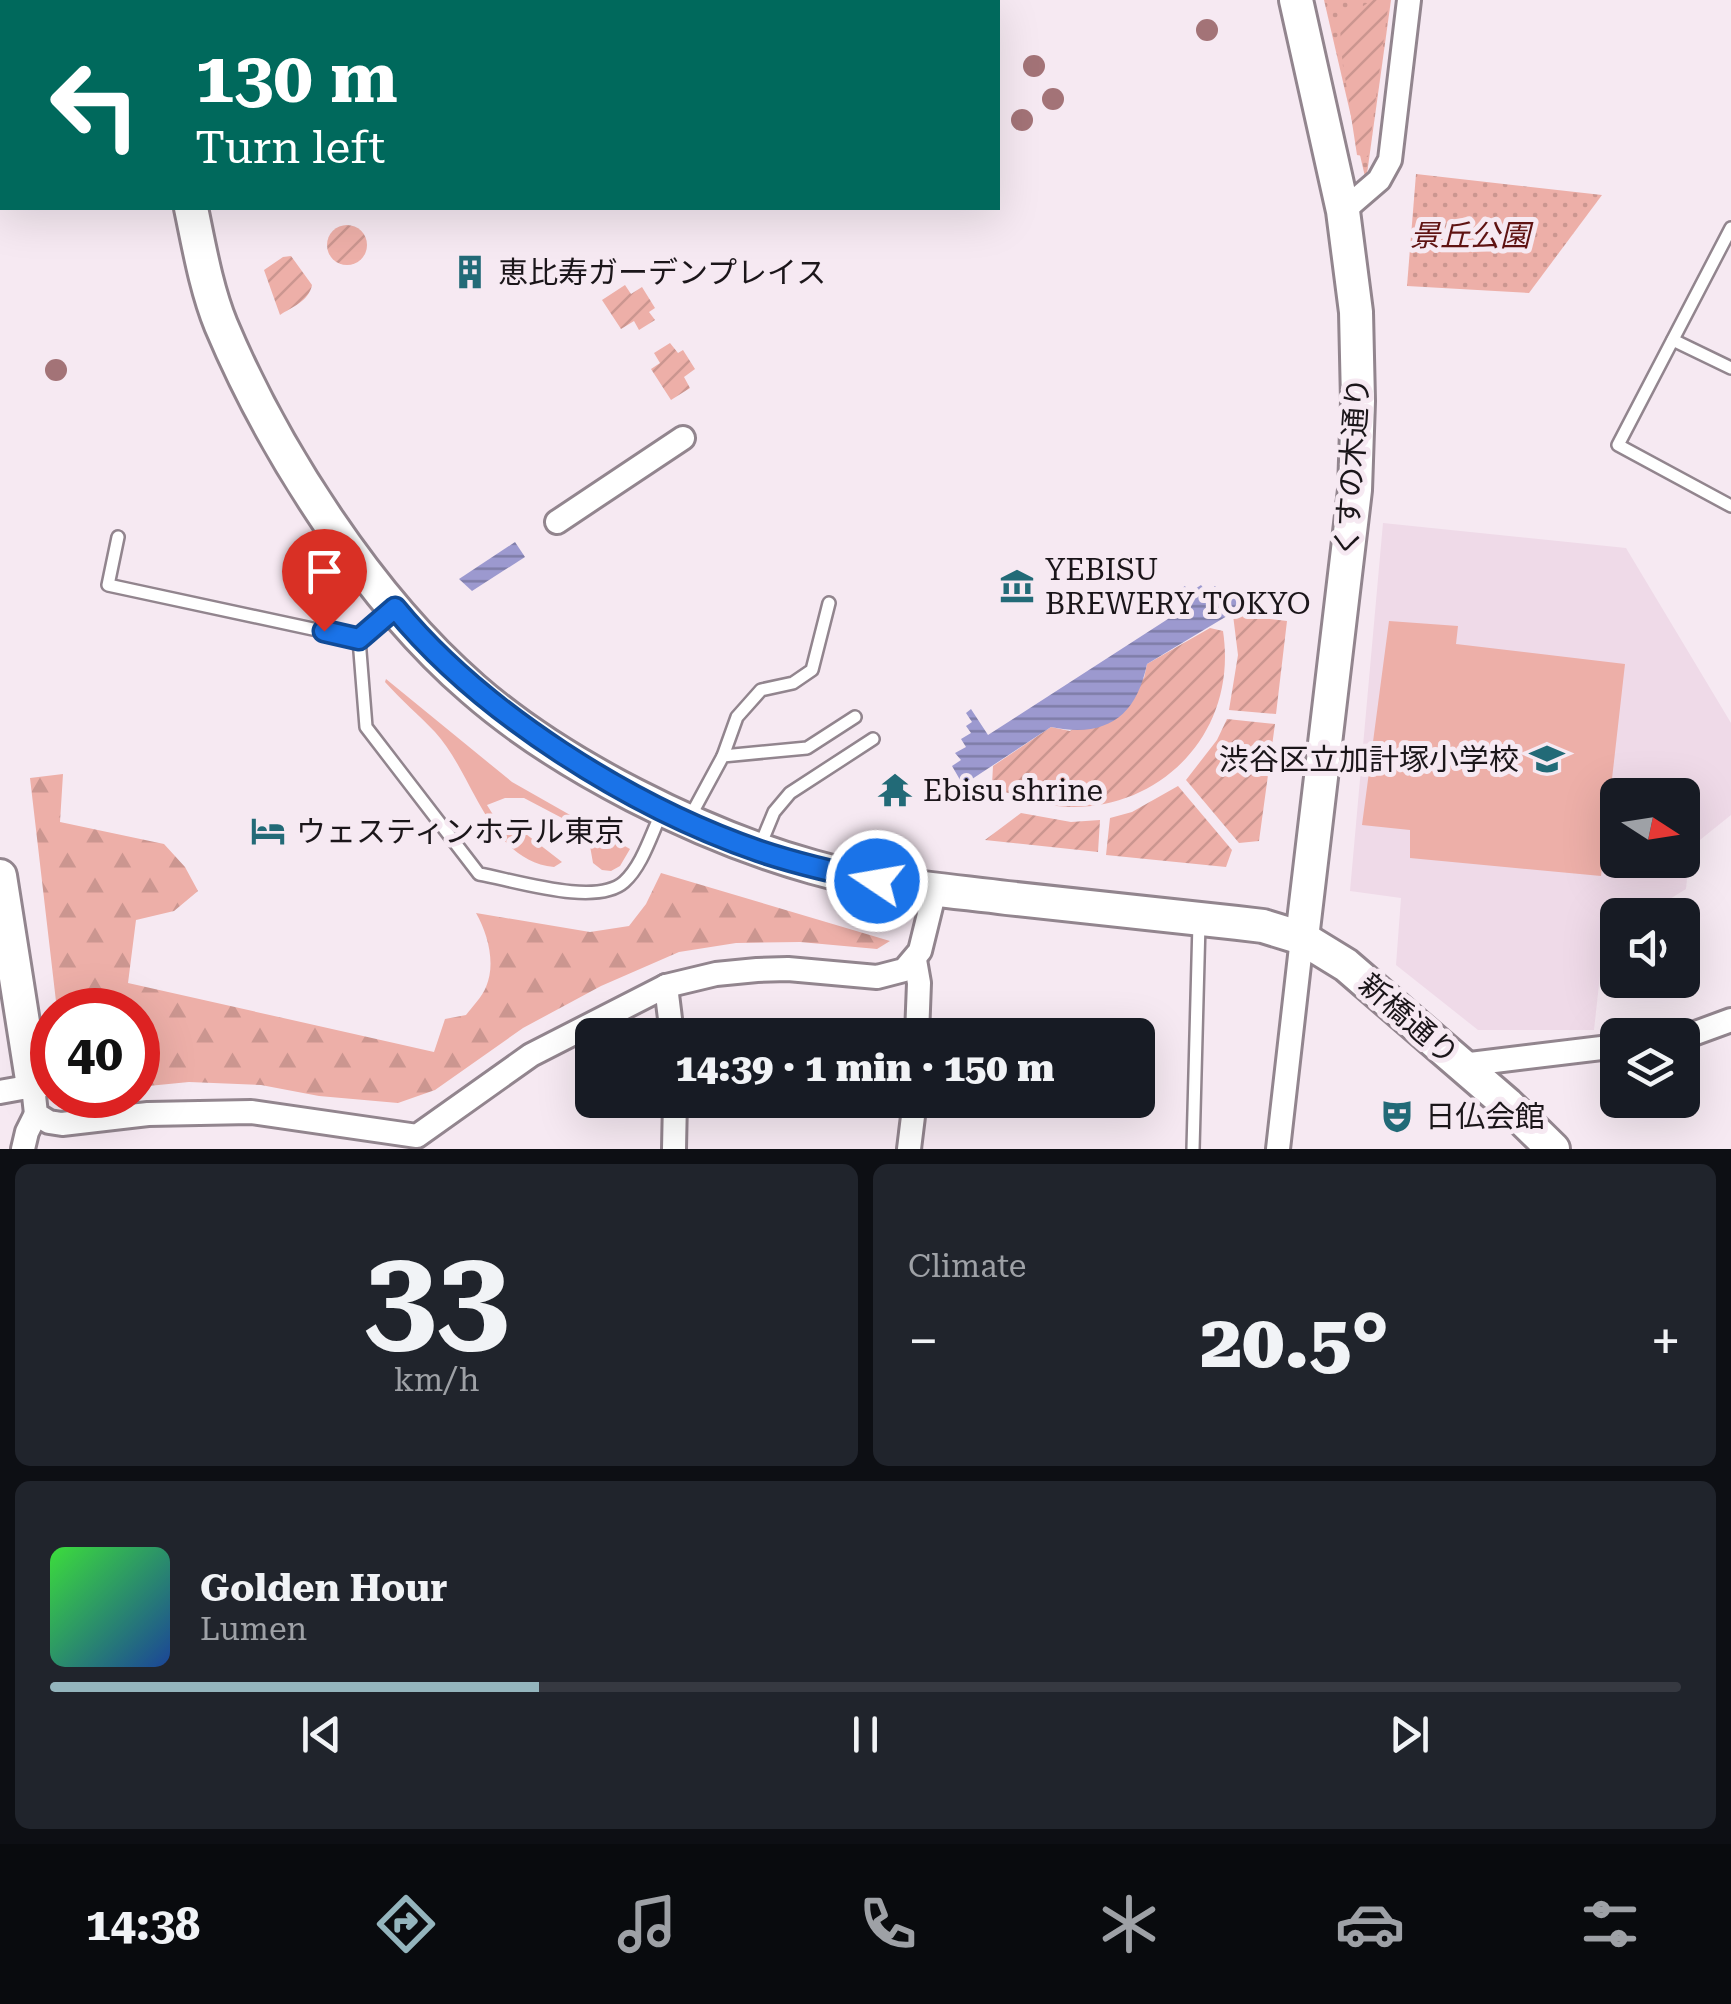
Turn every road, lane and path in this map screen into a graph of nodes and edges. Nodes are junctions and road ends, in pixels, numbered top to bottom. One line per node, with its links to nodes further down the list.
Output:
1 (1296, 0): 4 (street, くすの木通り)
2 (1409, 0): 4 (street)
3 (192, 210): 13 (street, 新橋通り)
4 (1343, 211): 23 (street, くすの木通り)
5 (1731, 228): 6 (lane)
6 (1674, 340): 7 (lane); 9 (lane)
7 (1731, 368)
8 (683, 438): 10 (street)
9 (1731, 506)
10 (557, 522)
11 (118, 537): 14 (lane)
12 (829, 603): 17 (lane)
13 (395, 608): 14 (lane); 18 (street, 新橋通り)
14 (359, 639): 18 (lane)
15 (855, 717): 17 (lane)
16 (872, 739): 19 (lane)
17 (723, 756): 18 (lane)
18 (675, 815): 19 (street, 新橋通り)
19 (758, 851): 21 (street, 新橋通り)
20 (0, 876): 32 (street)
21 (934, 890): 22 (street, 新橋通り); 24 (street)
22 (1200, 919): 23 (street, 新橋通り); 45 (lane)
23 (1302, 938): 31 (street, 新橋通り); 46 (street)
24 (915, 960): 25 (street); 27 (street)
25 (666, 986): 26 (street); 41 (street)
26 (670, 1018)
27 (918, 1018)
28 (1731, 1020): 29 (street)
29 (1700, 1031)
30 (1600, 1048): 31 (street)
31 (1462, 1064): 47 (street, 新橋通り)
32 (30, 1068)
33 (0, 1092): 34 (street)
34 (30, 1099)
35 (160, 1114): 41 (street)
36 (30, 1118): 42 (street)
37 (46, 1118): 38 (street)
38 (120, 1118)
39 (675, 1118): 43 (street)
40 (913, 1118): 44 (street)
41 (414, 1145)
42 (23, 1149)
43 (674, 1149)
44 (909, 1149)
45 (1193, 1149)
46 (1278, 1149)
47 (1553, 1149)

